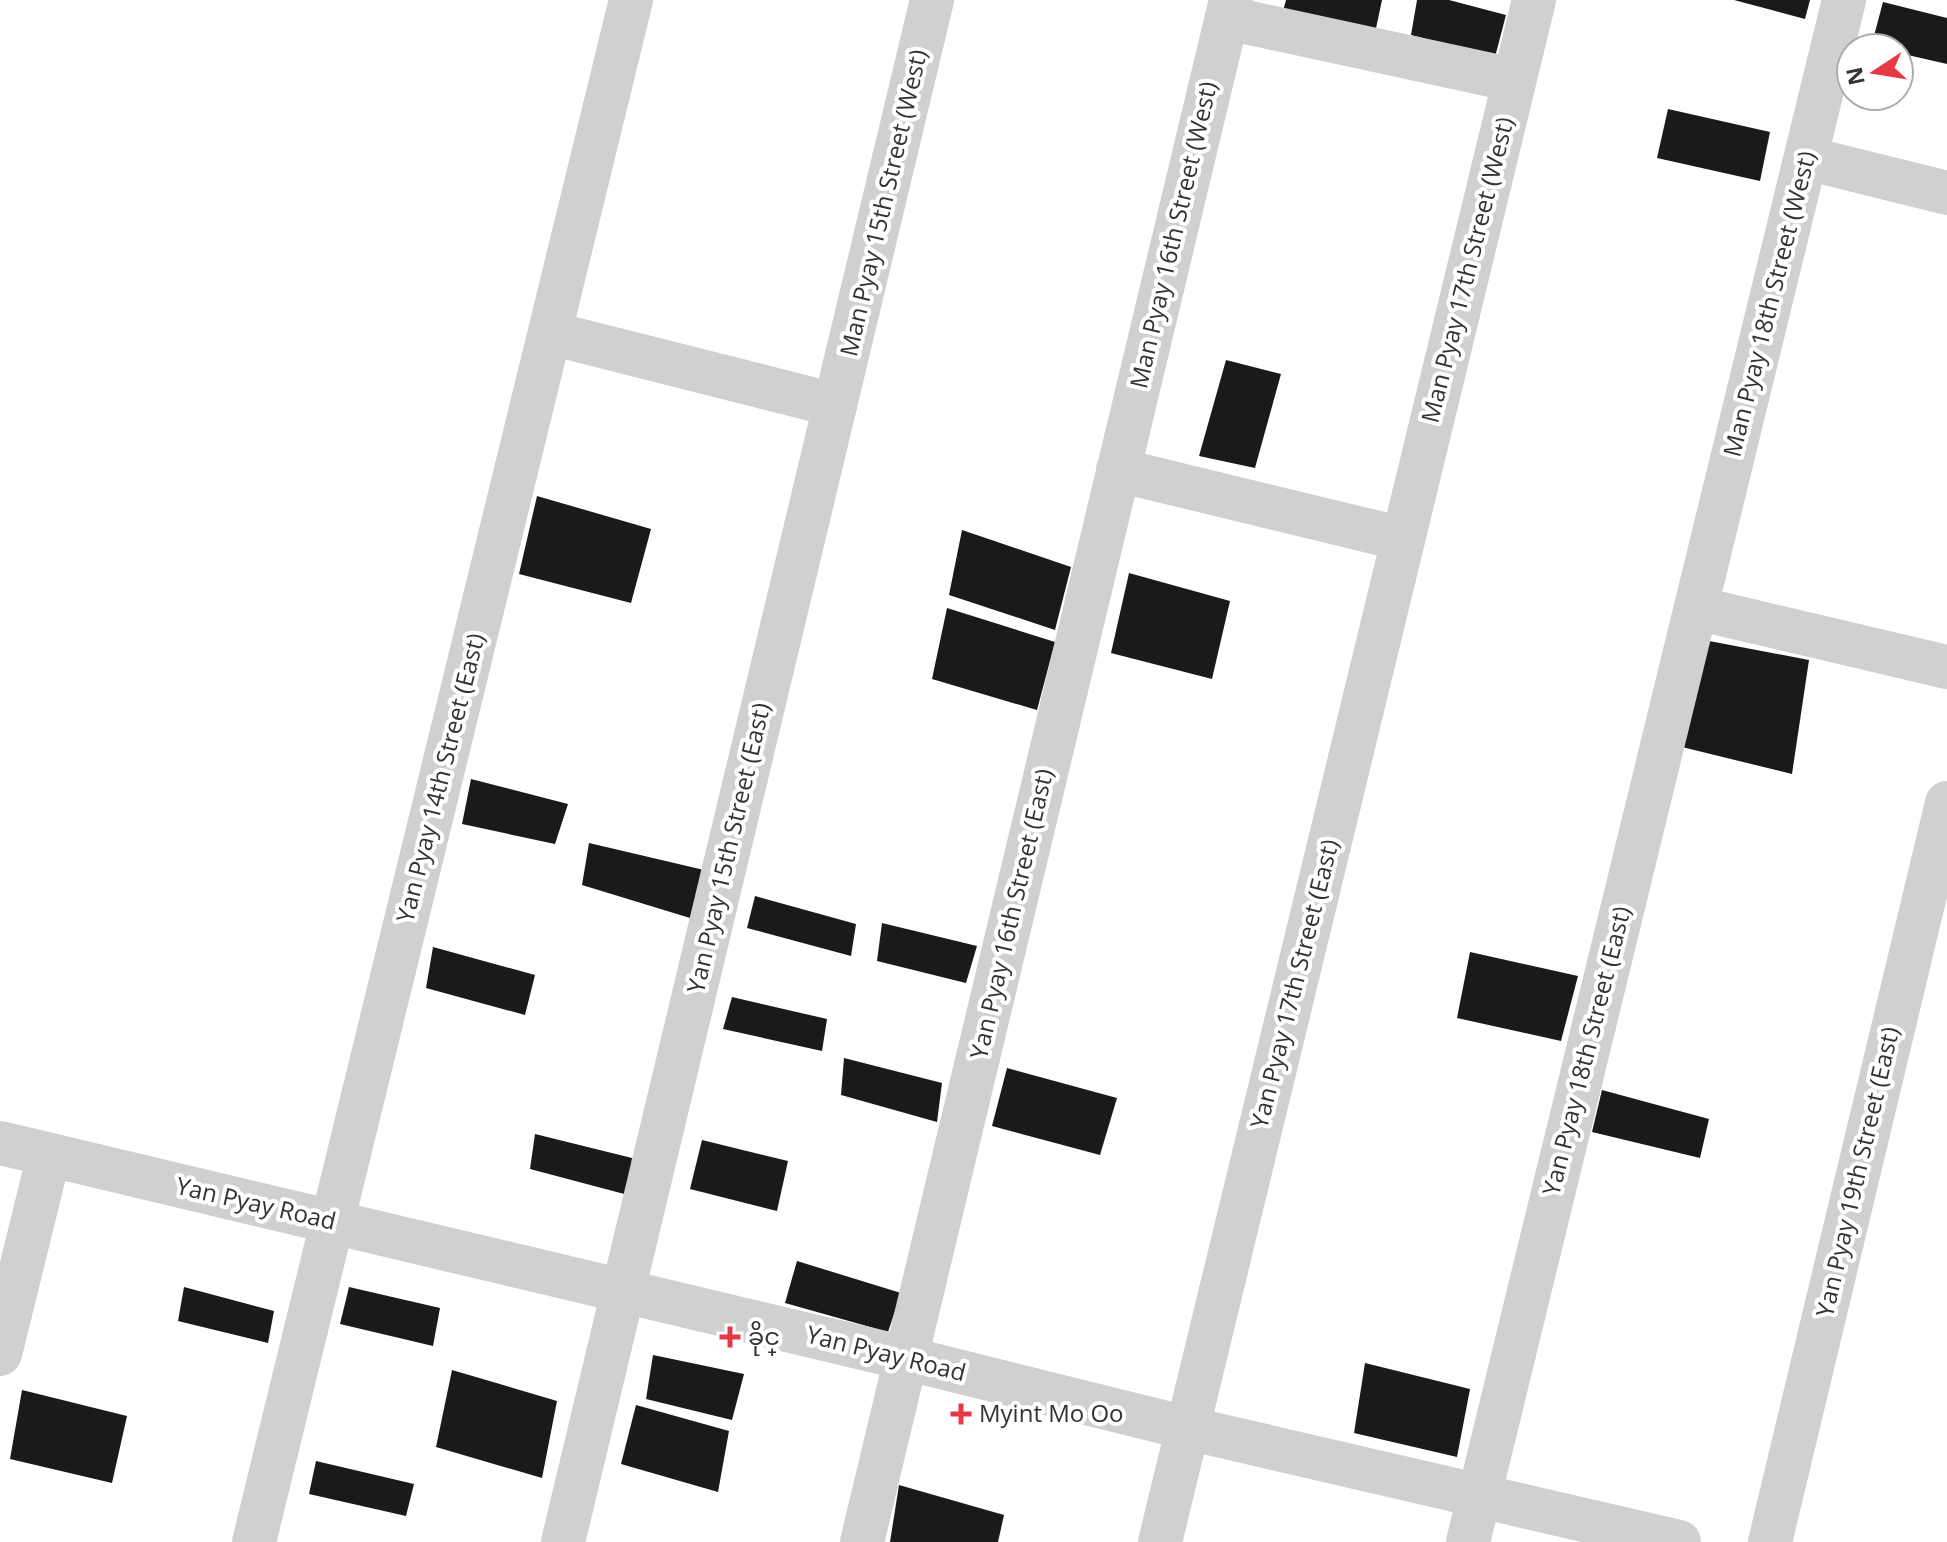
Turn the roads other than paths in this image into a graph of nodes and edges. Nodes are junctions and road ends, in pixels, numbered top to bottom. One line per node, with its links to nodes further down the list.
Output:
1 (631, 0): 9 (street, Yan Pyay 14th Street (East))
2 (932, 0): 10 (street, Man Pyay 15th Street (West))
3 (1534, 0): 6 (street, Man Pyay 17th Street (West))
4 (1844, 0): 7 (street, Man Pyay 18th Street (West))
5 (1229, 9): 6 (street); 11 (street, Man Pyay 16th Street (West))
6 (1514, 80): 12 (street, Man Pyay 17th Street (West))
7 (1806, 158): 8 (street); 13 (street, Man Pyay 18th Street (West))
8 (1947, 193)
9 (550, 333): 10 (street); 18 (street, Yan Pyay 14th Street (East))
10 (835, 405): 19 (street, Yan Pyay 15th Street (East))
11 (1118, 470): 12 (street); 21 (street, Yan Pyay 16th Street (East))
12 (1403, 539): 22 (street, Yan Pyay 17th Street (East))
13 (1696, 608): 14 (street); 23 (street, Yan Pyay 18th Street (East))
14 (1947, 667)
15 (1947, 803): 30 (street, Yan Pyay 19th Street (East))
16 (0, 1143): 17 (street, Yan Pyay Road)
17 (49, 1155): 18 (street, Yan Pyay Road); 20 (street)
18 (332, 1222): 19 (street, Yan Pyay Road); 24 (street, Yan Pyay 14th Street (East))
19 (623, 1291): 21 (street, Yan Pyay Road); 25 (street, Yan Pyay 15th Street (East))
20 (0, 1354)
21 (905, 1358): 22 (street, Yan Pyay Road); 26 (street, Yan Pyay 16th Street (East))
22 (1187, 1428): 23 (street, Yan Pyay Road); 27 (street, Yan Pyay 17th Street (East))
23 (1479, 1494): 28 (street, Yan Pyay 18th Street (East)); 29 (street, Yan Pyay Road)
24 (254, 1542)
25 (563, 1542)
26 (862, 1542)
27 (1160, 1542)
28 (1468, 1542)
29 (1679, 1542)
30 (1770, 1542)

